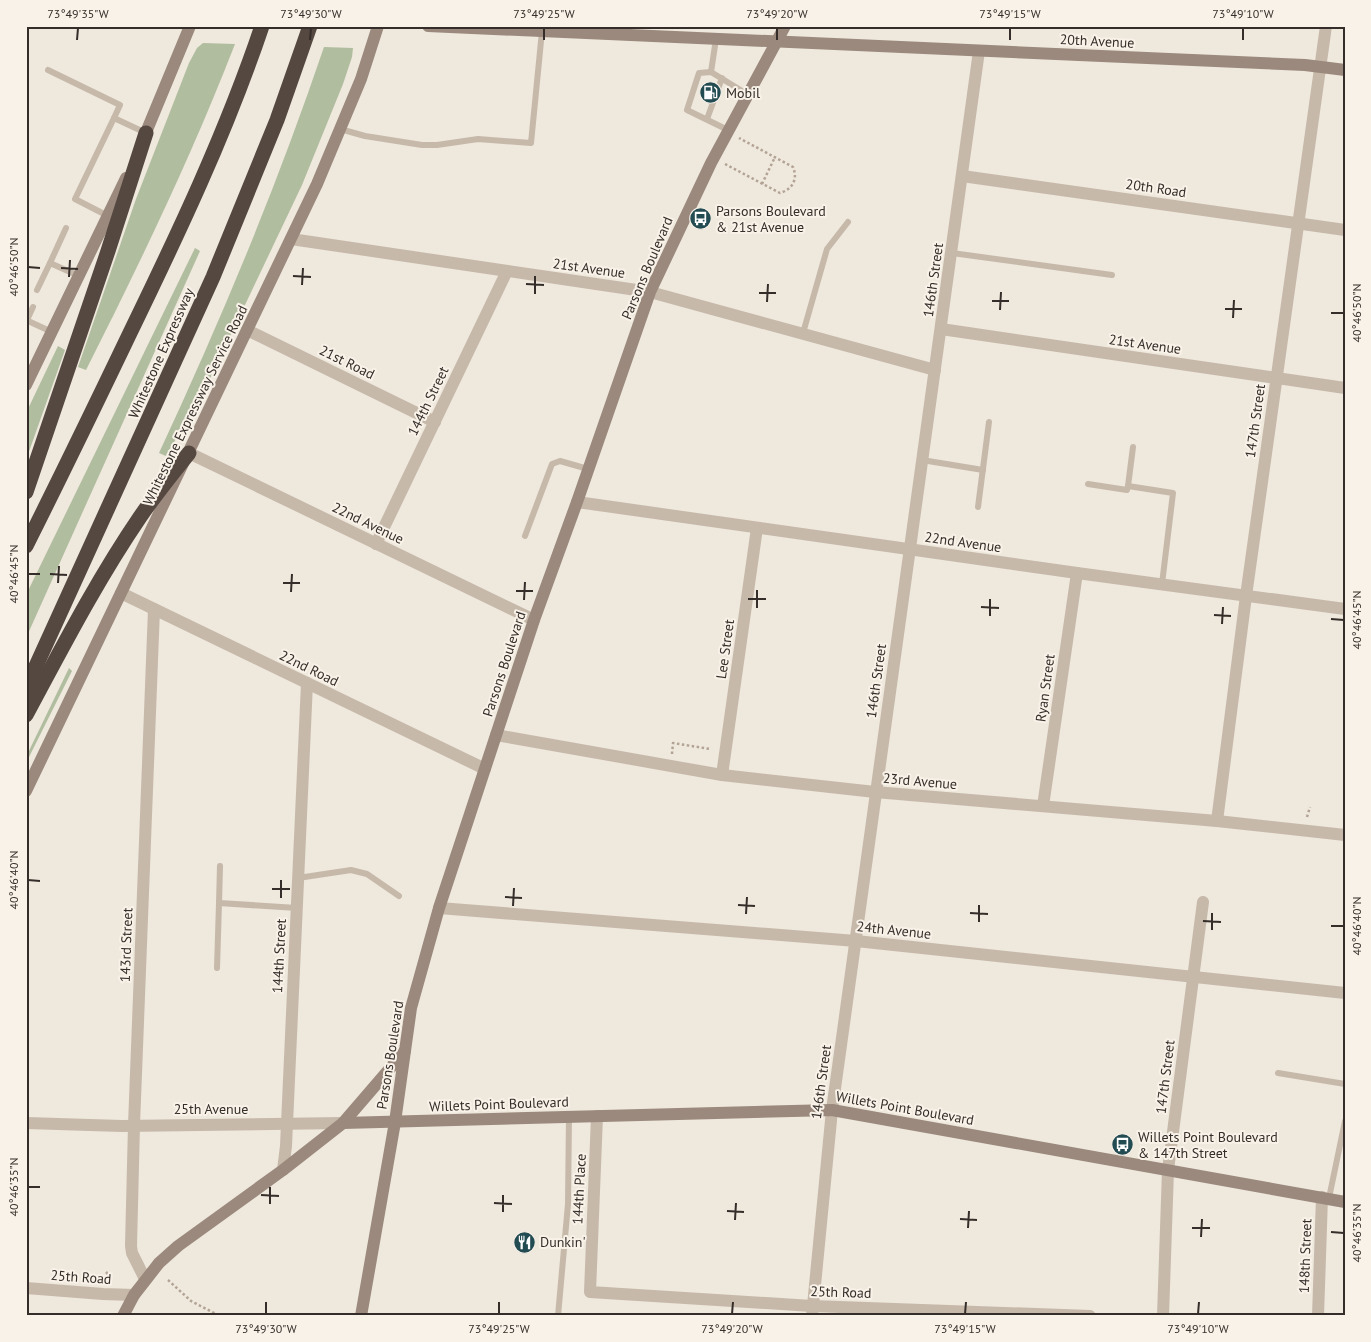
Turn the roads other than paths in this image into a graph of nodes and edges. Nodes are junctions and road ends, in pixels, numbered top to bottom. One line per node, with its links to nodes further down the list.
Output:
1 (190, 26): 22 (street)
2 (262, 26): 63 (highway)
3 (310, 26): 73 (highway, Whitestone Expressway)
4 (378, 26): 21 (street, Whitestone Expressway Service Road)
5 (428, 26): 8 (street, 20th Avenue)
6 (786, 26): 11 (street, Parsons Boulevard)
7 (1326, 26): 13 (street, 147th Street)
8 (514, 28): 9 (street, 20th Avenue)
9 (542, 31): 10 (street, 20th Avenue); 21 (lane)
10 (716, 39): 11 (street, 20th Avenue); 16 (lane)
11 (776, 42): 12 (street, 20th Avenue); 18 (street, Parsons Boulevard)
12 (980, 51): 13 (street, 20th Avenue); 24 (street, 146th Street)
13 (1320, 66): 15 (street, 20th Avenue); 27 (street, 147th Street)
14 (48, 70): 19 (lane)
15 (1345, 70)
16 (711, 72): 17 (lane); 20 (lane)
17 (722, 78): 18 (lane); 20 (lane)
18 (747, 94): 23 (street, Parsons Boulevard)
19 (114, 118): 22 (lane); 25 (lane)
20 (707, 119): 23 (lane)
21 (340, 129): 30 (street, Whitestone Expressway Service Road)
22 (146, 133): 25 (street); 57 (highway)
23 (733, 134): 37 (street, Parsons Boulevard)
24 (962, 176): 27 (street, 20th Road); 31 (street, 146th Street)
25 (108, 216): 35 (street)
26 (848, 222): 43 (lane)
27 (1298, 224): 29 (street, 20th Road); 45 (street, 147th Street)
28 (66, 228): 32 (lane)
29 (1345, 230)
30 (291, 239): 33 (street, 21st Avenue); 41 (street, Whitestone Expressway Service Road)
31 (952, 253): 34 (lane); 40 (street, 146th Street)
32 (50, 263): 35 (lane); 36 (lane)
33 (507, 271): 37 (street, 21st Avenue); 48 (street, 144th Street)
34 (1112, 275)
35 (79, 276): 42 (street)
36 (38, 290)
37 (650, 292): 43 (street, 21st Avenue); 53 (street, Parsons Boulevard)
38 (32, 307): 39 (lane)
39 (26, 320): 42 (lane)
40 (941, 329): 44 (street, 146th Street); 45 (street, 21st Avenue)
41 (247, 330): 48 (street, 21st Road); 51 (street, Whitestone Expressway Service Road)
42 (52, 332): 46 (street)
43 (803, 333): 44 (street, 21st Avenue)
44 (935, 370): 52 (street, 146th Street)
45 (1276, 378): 47 (street, 21st Avenue); 68 (street, 147th Street)
46 (26, 385)
47 (1345, 388)
48 (435, 422): 62 (street, 144th Street)
49 (989, 422): 54 (lane)
50 (1133, 447): 56 (lane)
51 (189, 453): 62 (street, 22nd Avenue); 67 (street, Whitestone Expressway Service Road); 74 (highway)
52 (922, 460): 54 (lane); 64 (street, 146th Street)
53 (588, 469): 58 (street, Parsons Boulevard); 61 (lane)
54 (983, 470): 59 (lane)
55 (1088, 484): 56 (lane)
56 (1128, 486): 66 (lane)
57 (26, 492)
58 (577, 502): 60 (street, 22nd Avenue); 71 (street, Parsons Boulevard)
59 (978, 507)
60 (757, 528): 64 (street, 22nd Avenue); 77 (street, Lee Street)
61 (525, 536)
62 (376, 544): 71 (street, 22nd Avenue)
63 (26, 546)
64 (910, 549): 65 (street, 22nd Avenue); 79 (street, 146th Street)
65 (1077, 573): 66 (street, 22nd Avenue); 80 (street, Ryan Street)
66 (1162, 584): 68 (street, 22nd Avenue)
67 (121, 593): 69 (street, 22nd Road); 78 (street, Whitestone Expressway Service Road)
68 (1246, 596): 70 (street, 22nd Avenue); 81 (street, 147th Street)
69 (154, 609): 72 (street, 22nd Road); 105 (street, 143rd Street)
70 (1345, 609)
71 (534, 620): 75 (street, Parsons Boulevard)
72 (307, 683): 76 (street, 22nd Road); 84 (street, 144th Street)
73 (26, 688)
74 (26, 716)
75 (496, 734): 76 (street, Parsons Boulevard); 77 (street, 23rd Avenue)
76 (485, 769): 89 (street, Parsons Boulevard)
77 (722, 775): 79 (street, 23rd Avenue)
78 (26, 790)
79 (875, 792): 80 (street, 23rd Avenue); 90 (street, 146th Street)
80 (1043, 806): 81 (street, 23rd Avenue)
81 (1217, 821): 82 (street, 23rd Avenue)
82 (1345, 835)
83 (220, 866): 87 (lane)
84 (298, 878): 85 (lane); 88 (street, 144th Street)
85 (399, 896)
86 (1203, 902): 92 (street, 147th Street)
87 (219, 903): 88 (lane); 91 (lane)
88 (297, 908): 104 (street, 144th Street)
89 (439, 908): 90 (street, 24th Avenue); 94 (street, Parsons Boulevard)
90 (856, 941): 92 (street, 24th Avenue); 97 (street, 146th Street)
91 (217, 968)
92 (1193, 976): 93 (street, 24th Avenue); 107 (street, 147th Street)
93 (1345, 993)
94 (405, 1051): 101 (street, Parsons Boulevard); 102 (street)
95 (1278, 1073): 96 (lane)
96 (1345, 1084)
97 (832, 1110): 98 (street, Willets Point Boulevard); 107 (street, Willets Point Boulevard); 114 (street, 146th Street)
98 (597, 1116): 99 (street, Willets Point Boulevard); 112 (street, 144th Place)
99 (569, 1117): 101 (street, Willets Point Boulevard); 117 (lane)
100 (1345, 1121): 108 (lane)
101 (395, 1122): 102 (street, 25th Avenue); 116 (street, Parsons Boulevard)
102 (344, 1123): 104 (street, 25th Avenue); 106 (street)
103 (26, 1124): 105 (street, 25th Avenue)
104 (287, 1124): 105 (street, 25th Avenue); 106 (street, 144th Street)
105 (134, 1125): 110 (street, 143rd Street)
106 (283, 1170): 110 (street)
107 (1168, 1170): 108 (street, Willets Point Boulevard); 119 (street, 147th Street)
108 (1325, 1198): 109 (street, Willets Point Boulevard); 120 (street, 148th Street)
109 (1345, 1202)
110 (144, 1279): 113 (street)
111 (26, 1288): 113 (street, 25th Road)
112 (590, 1292): 114 (street, 25th Road)
113 (134, 1295): 115 (street)
114 (812, 1311): 118 (street, 25th Road)
115 (124, 1316)
116 (361, 1316)
117 (558, 1316)
118 (1090, 1316)
119 (1163, 1316)
120 (1318, 1316)

